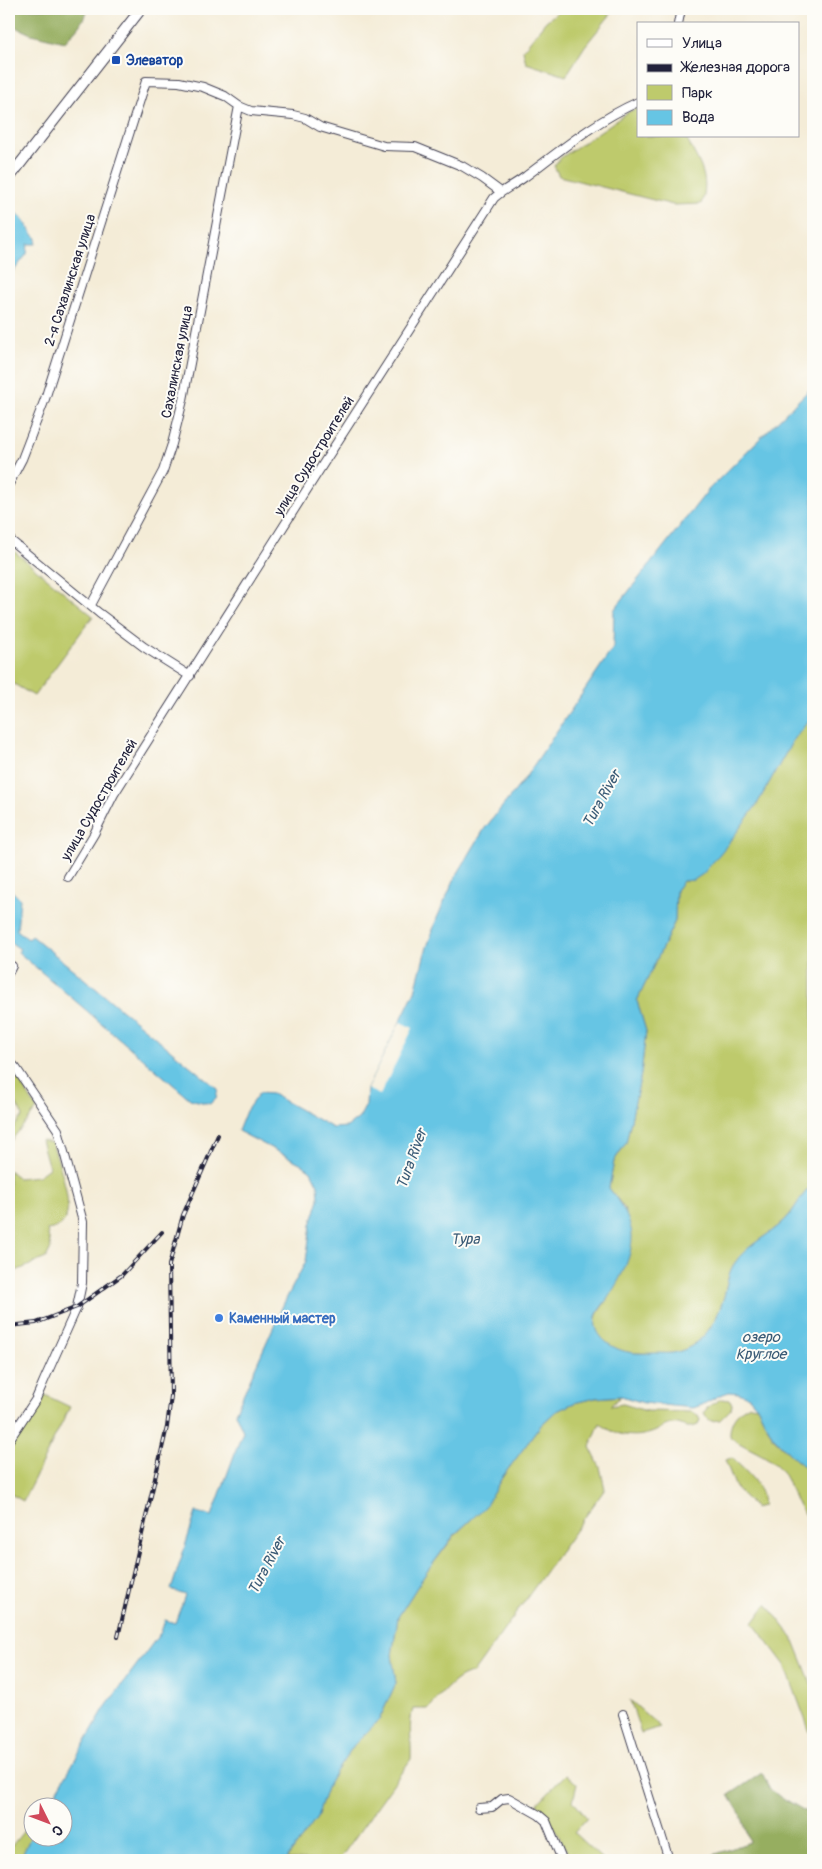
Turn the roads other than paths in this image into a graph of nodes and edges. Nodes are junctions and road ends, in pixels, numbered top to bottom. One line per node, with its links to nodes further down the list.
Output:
1 (141, 9): 6 (main road)
2 (681, 9): 3 (street)
3 (678, 22)
4 (637, 102): 7 (street, улица Судостроителей)
5 (239, 106): 7 (street); 8 (street, 2-я Сахалинская улица); 10 (street, Сахалинская улица)
6 (9, 178)
7 (501, 192): 11 (street, улица Судостроителей)
8 (9, 484)
9 (9, 539): 10 (street)
10 (91, 605): 11 (street)
11 (190, 676): 12 (street, улица Судостроителей)
12 (68, 877)
13 (9, 1061): 14 (street)
14 (9, 1440)
15 (623, 1714): 18 (street)
16 (479, 1808): 17 (street)
17 (562, 1860)
18 (669, 1860)

